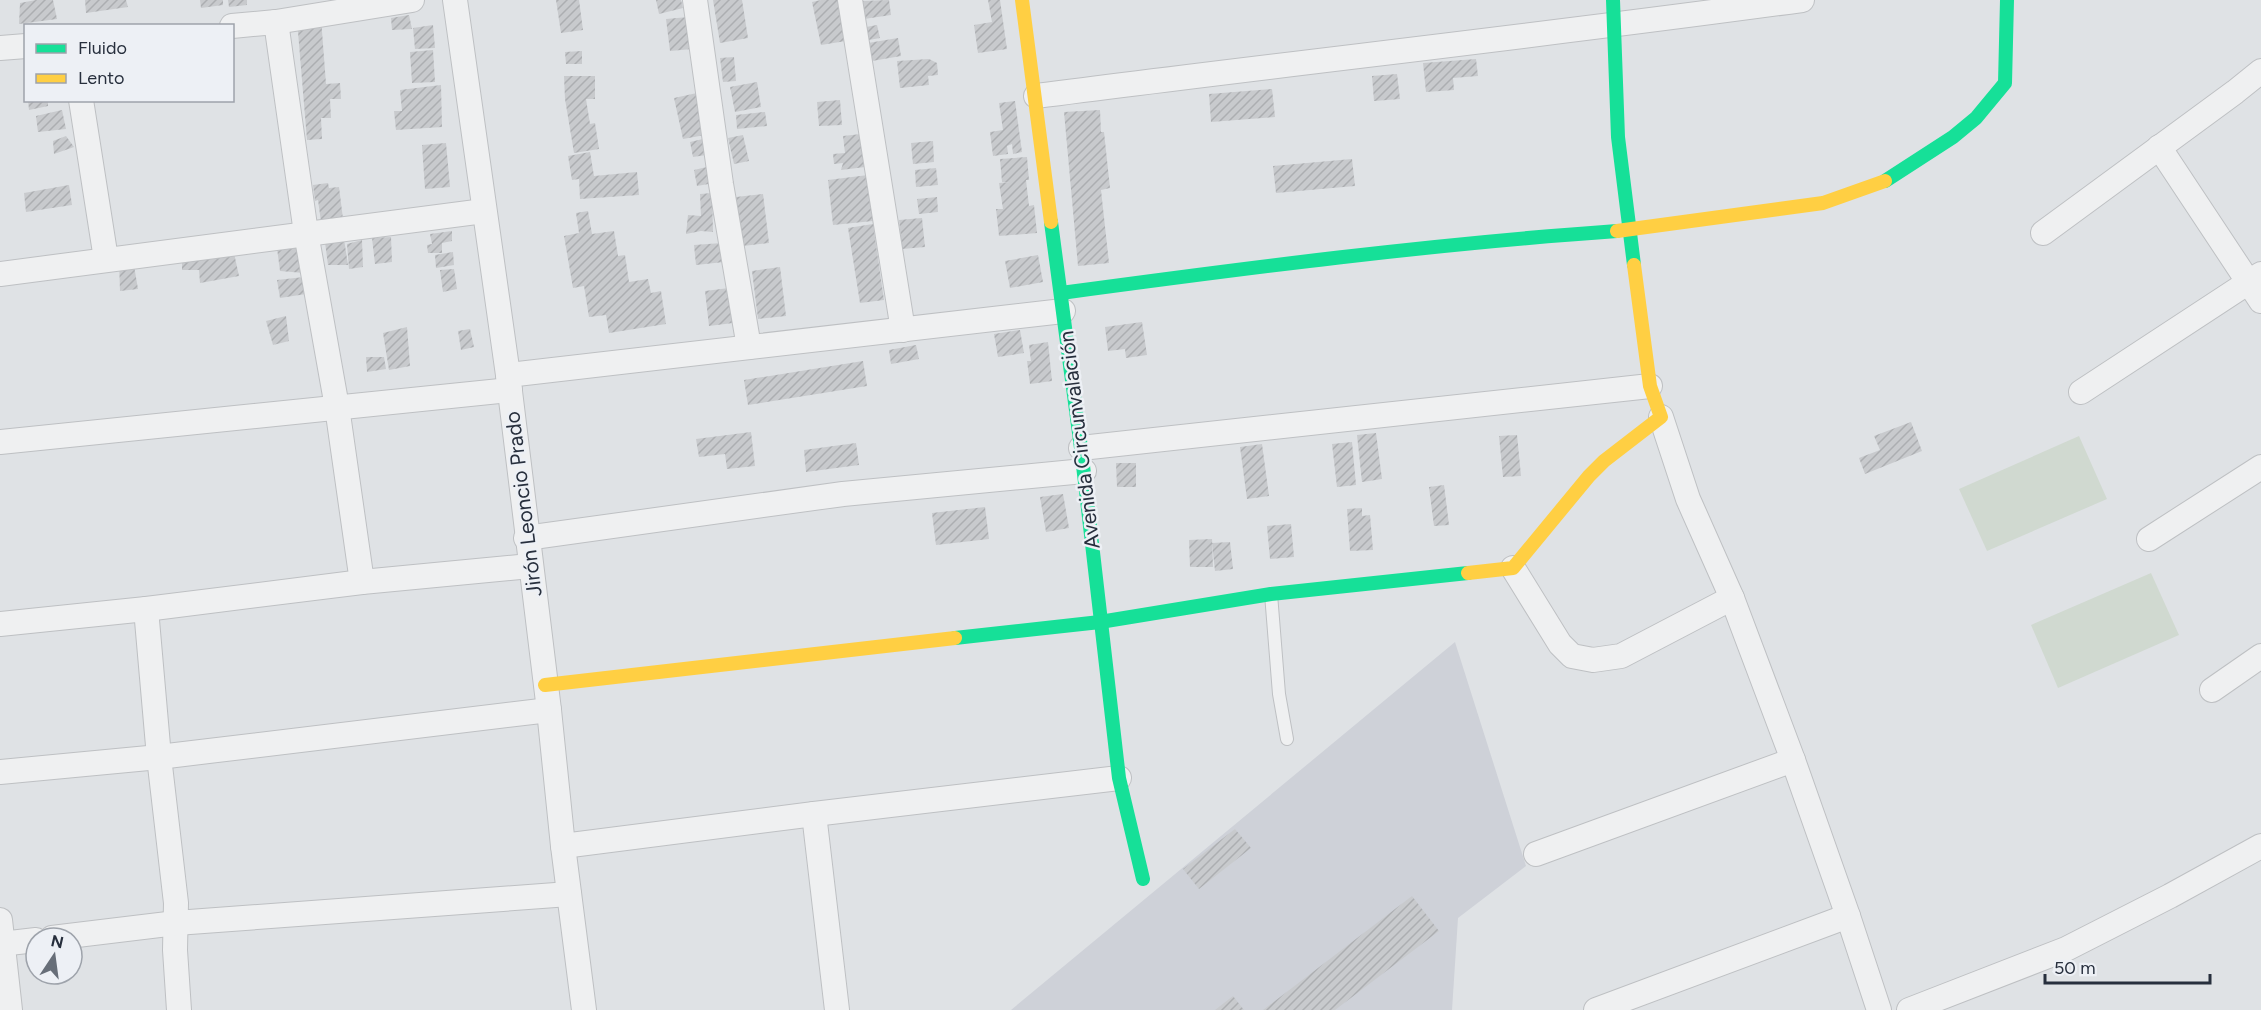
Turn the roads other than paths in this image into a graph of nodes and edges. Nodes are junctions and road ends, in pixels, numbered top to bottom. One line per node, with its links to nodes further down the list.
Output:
1 (412, 0): 9 (street)
2 (455, 0): 18 (street, Jirón Leoncio Prado)
3 (695, 0): 27 (street)
4 (850, 0): 26 (street)
5 (1022, 0): 15 (street, Avenida Circunvalación)
6 (1613, 0): 11 (street)
7 (1802, 0): 11 (street)
8 (2007, 0): 19 (street)
9 (276, 22): 10 (street); 20 (street)
10 (234, 26)
11 (1614, 26): 15 (street); 19 (street)
12 (24, 46): 13 (street)
13 (0, 48)
14 (2261, 71): 17 (street)
15 (1036, 96): 25 (street, Avenida Circunvalación)
16 (81, 102): 22 (street)
17 (2159, 147): 21 (street); 24 (street)
18 (484, 211): 20 (street); 28 (street, Jirón Leoncio Prado)
19 (1631, 230): 25 (street); 29 (street)
20 (306, 233): 22 (street); 31 (street)
21 (2043, 233)
22 (106, 259): 23 (street)
23 (0, 274)
24 (2257, 286): 30 (street)
25 (1062, 302): 26 (street); 34 (street, Avenida Circunvalación)
26 (903, 330): 27 (street)
27 (749, 347): 28 (street)
28 (509, 382): 31 (street); 36 (street, Jirón Leoncio Prado)
29 (1650, 386): 32 (street); 34 (street)
30 (2081, 392)
31 (337, 407): 33 (street); 40 (street)
32 (1662, 417): 39 (street); 42 (street)
33 (0, 442)
34 (1082, 460): 36 (street); 44 (street, Avenida Circunvalación)
35 (2260, 470): 37 (street)
36 (526, 538): 38 (street, Jirón Leoncio Prado)
37 (2149, 538)
38 (530, 566): 40 (street); 47 (street, Jirón Leoncio Prado)
39 (1513, 568): 41 (street); 42 (street)
40 (362, 582): 43 (street)
41 (1271, 594): 44 (street); 50 (lane)
42 (1732, 598): 52 (street)
43 (146, 609): 45 (street); 51 (street)
44 (1100, 622): 47 (street); 54 (street, Avenida Circunvalación)
45 (0, 624)
46 (2260, 659): 48 (street)
47 (545, 685): 49 (street, Jirón Leoncio Prado)
48 (2212, 690)
49 (549, 710): 51 (street); 56 (street, Jirón Leoncio Prado)
50 (1287, 739)
51 (159, 757): 53 (street); 63 (street)
52 (1793, 760): 58 (street); 61 (street)
53 (0, 772)
54 (1119, 778): 55 (street); 59 (street, Avenida Circunvalación)
55 (814, 814): 56 (street); 70 (street)
56 (563, 846): 60 (street, Jirón Leoncio Prado)
57 (2261, 846): 73 (street)
58 (1536, 854)
59 (1143, 879)
60 (569, 894): 63 (street); 69 (street, Jirón Leoncio Prado)
61 (1848, 916): 71 (street); 72 (street)
62 (0, 920): 66 (street)
63 (176, 923): 64 (street); 68 (street)
64 (84, 934)
65 (24, 941): 66 (street)
66 (1, 944): 67 (street)
67 (10, 1010)
68 (179, 1010)
69 (584, 1010)
70 (837, 1010)
71 (1596, 1010)
72 (1879, 1010)
73 (1909, 1010)

